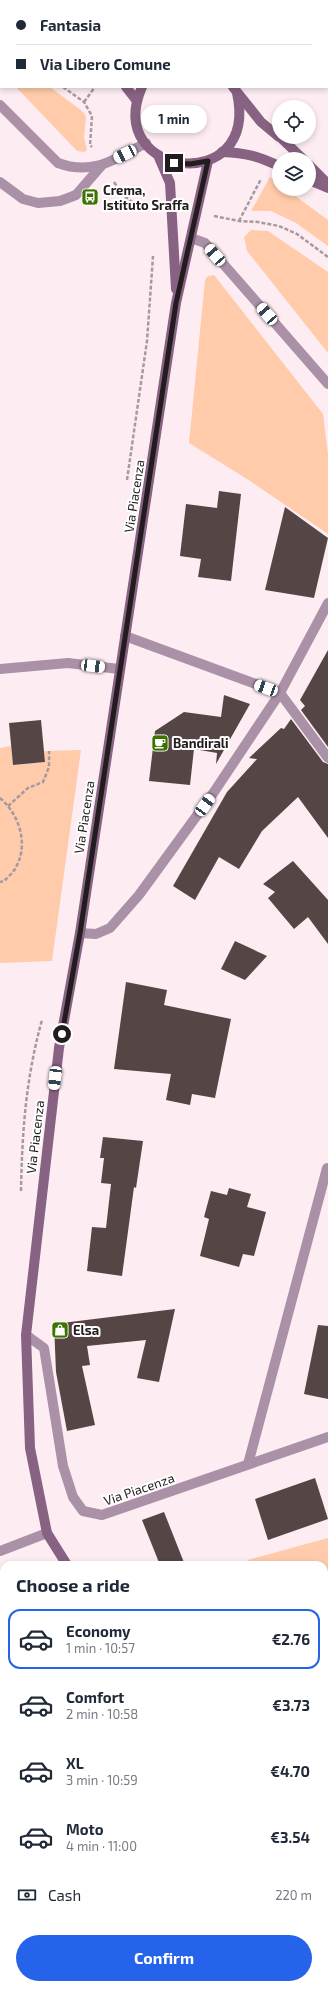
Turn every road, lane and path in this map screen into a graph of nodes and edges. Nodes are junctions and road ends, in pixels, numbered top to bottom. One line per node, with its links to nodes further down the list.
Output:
1 (94, 88): 5 (path)
2 (127, 88): 6 (main road)
3 (142, 88): 6 (main road)
4 (235, 90): 8 (main road); 11 (main road)
5 (84, 102)
6 (137, 102): 9 (main road)
7 (0, 104): 16 (street)
8 (272, 131)
9 (146, 144): 13 (main road); 16 (street)
10 (287, 144): 12 (main road)
11 (222, 152): 14 (main road); 15 (main road)
12 (295, 152)
13 (158, 155): 14 (main road); 23 (main road, Via Piacenza)
14 (208, 161): 22 (main road, Via Piacenza)
15 (272, 163)
16 (102, 165): 18 (street)
17 (316, 172): 20 (main road)
18 (0, 182)
19 (316, 183): 21 (main road)
20 (328, 184)
21 (328, 188)
22 (191, 238): 23 (main road, Via Piacenza); 24 (street)
23 (176, 303): 26 (main road, Via Piacenza)
24 (328, 384)
25 (328, 603): 29 (street)
26 (125, 636): 28 (main road, Via Piacenza); 29 (street)
27 (0, 669): 28 (street)
28 (119, 669): 35 (main road, Via Piacenza)
29 (280, 692): 31 (street); 35 (street)
30 (49, 751): 33 (path)
31 (328, 758)
32 (0, 798): 33 (path)
33 (8, 806): 34 (path)
34 (0, 882)
35 (80, 933): 37 (main road, Via Piacenza)
36 (327, 1168): 39 (street)
37 (26, 1335): 39 (street, Via Piacenza); 40 (main road, Via Piacenza)
38 (328, 1437): 39 (street, Via Piacenza)
39 (248, 1464)
40 (47, 1533): 41 (street); 42 (main road, Via Piacenza)
41 (0, 1551)
42 (64, 1561)

